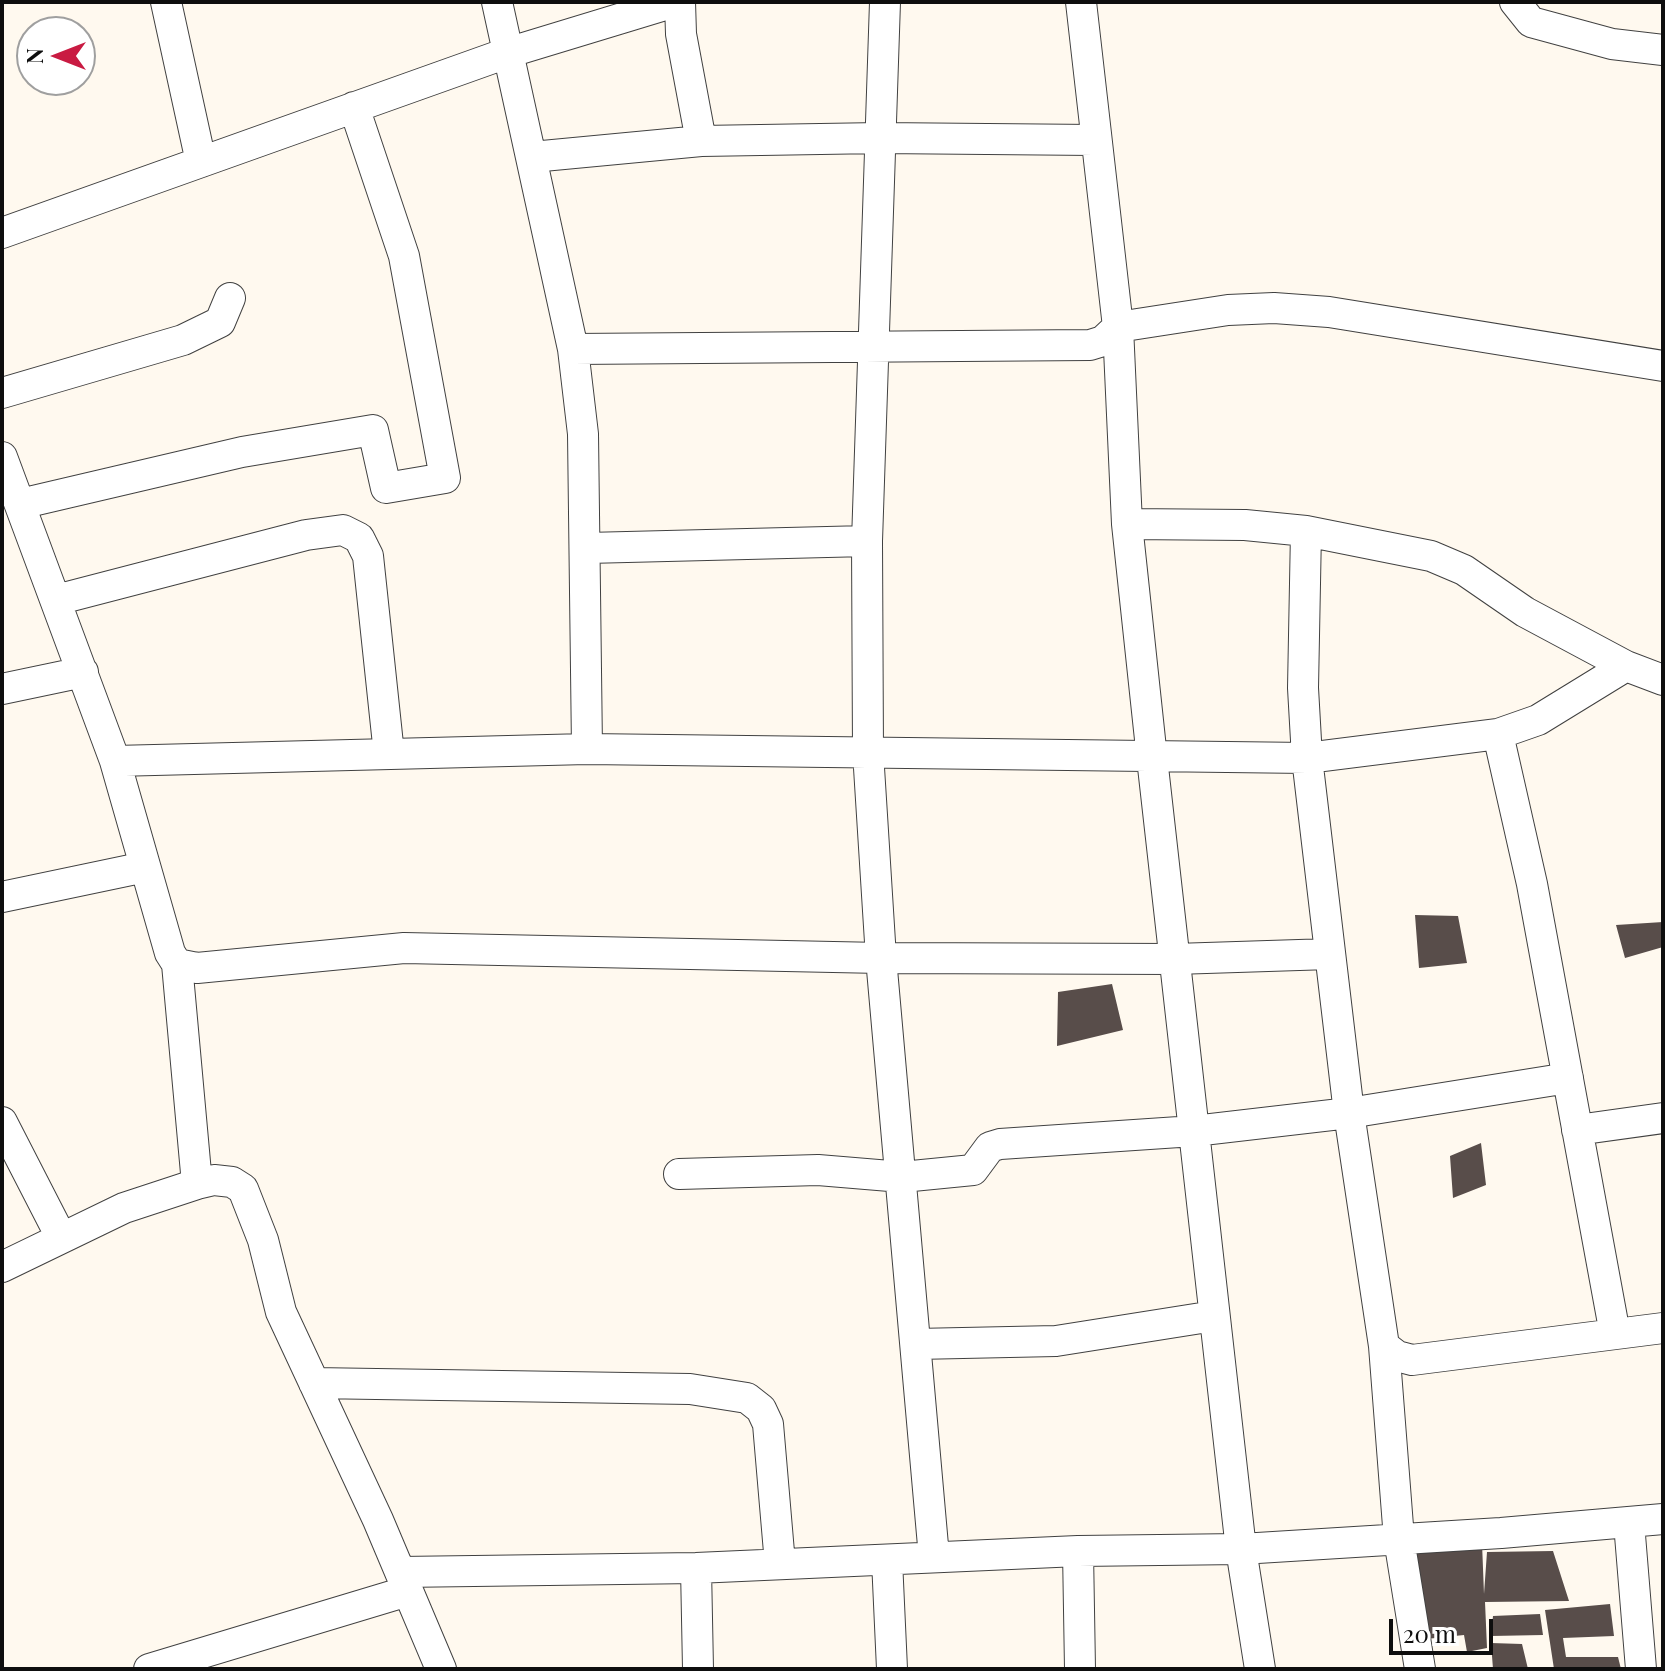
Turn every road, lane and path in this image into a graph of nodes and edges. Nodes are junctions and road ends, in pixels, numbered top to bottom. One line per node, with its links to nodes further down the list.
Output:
1 (166, 2): 14 (street)
2 (497, 2): 8 (street)
3 (677, 2): 8 (street); 12 (street)
4 (885, 2): 10 (street)
5 (1081, 2): 11 (street)
6 (1515, 2): 7 (street)
7 (1663, 50)
8 (507, 53): 9 (street); 13 (street)
9 (354, 107): 14 (street); 23 (street)
10 (880, 138): 11 (street); 12 (street); 19 (street)
11 (1094, 140): 17 (street)
12 (701, 141): 13 (street)
13 (532, 157): 18 (street)
14 (201, 162): 15 (street)
15 (2, 233)
16 (230, 298): 21 (street)
17 (1118, 327): 19 (street); 20 (street); 24 (street)
18 (573, 349): 19 (street); 27 (street)
19 (873, 349): 26 (street)
20 (1663, 366)
21 (2, 393)
22 (2, 457): 23 (street)
23 (20, 504): 28 (street)
24 (1127, 524): 25 (street); 37 (street)
25 (1306, 531): 29 (street); 38 (street)
26 (867, 541): 27 (street); 35 (street)
27 (587, 548): 34 (street)
28 (56, 600): 30 (street); 36 (street)
29 (1626, 666): 31 (street); 33 (street)
30 (83, 672): 32 (street); 39 (street)
31 (1663, 680)
32 (2, 689)
33 (1498, 734): 38 (street); 46 (street)
34 (587, 749): 35 (street); 36 (street)
35 (868, 752): 37 (street); 43 (street)
36 (389, 754): 39 (street)
37 (1152, 758): 38 (street); 44 (street)
38 (1307, 758): 42 (street)
39 (115, 761): 40 (street)
40 (145, 867): 41 (street); 45 (street)
41 (2, 897)
42 (1330, 954): 44 (street); 47 (street)
43 (881, 958): 44 (street); 45 (street); 53 (street)
44 (1175, 959): 51 (street)
45 (177, 964): 54 (street)
46 (1568, 1078): 47 (street); 50 (street)
47 (1349, 1113): 51 (street); 61 (street)
48 (1663, 1118): 50 (street)
49 (2, 1122): 55 (street)
50 (1577, 1130): 59 (street)
51 (1194, 1131): 53 (street); 57 (street)
52 (679, 1174): 53 (street)
53 (902, 1177): 60 (street)
54 (197, 1184): 55 (street); 62 (street)
55 (61, 1237): 56 (street)
56 (2, 1267)
57 (1214, 1316): 60 (street); 66 (street)
58 (1663, 1328): 59 (street)
59 (1615, 1334): 61 (street)
60 (916, 1344): 68 (street)
61 (1384, 1346): 65 (street)
62 (314, 1383): 70 (street); 72 (street)
63 (1663, 1519): 64 (street)
64 (1629, 1523): 65 (street); 80 (street)
65 (1399, 1539): 66 (street); 79 (street)
66 (1241, 1549): 67 (street); 78 (street)
67 (1078, 1551): 68 (street); 77 (street)
68 (934, 1557): 69 (street)
69 (887, 1560): 70 (street); 76 (street)
70 (780, 1564): 71 (street)
71 (696, 1568): 72 (street); 75 (street)
72 (404, 1582): 73 (street); 74 (street)
73 (149, 1669)
74 (441, 1669)
75 (698, 1669)
76 (892, 1669)
77 (1080, 1669)
78 (1260, 1669)
79 (1420, 1669)
80 (1641, 1669)

